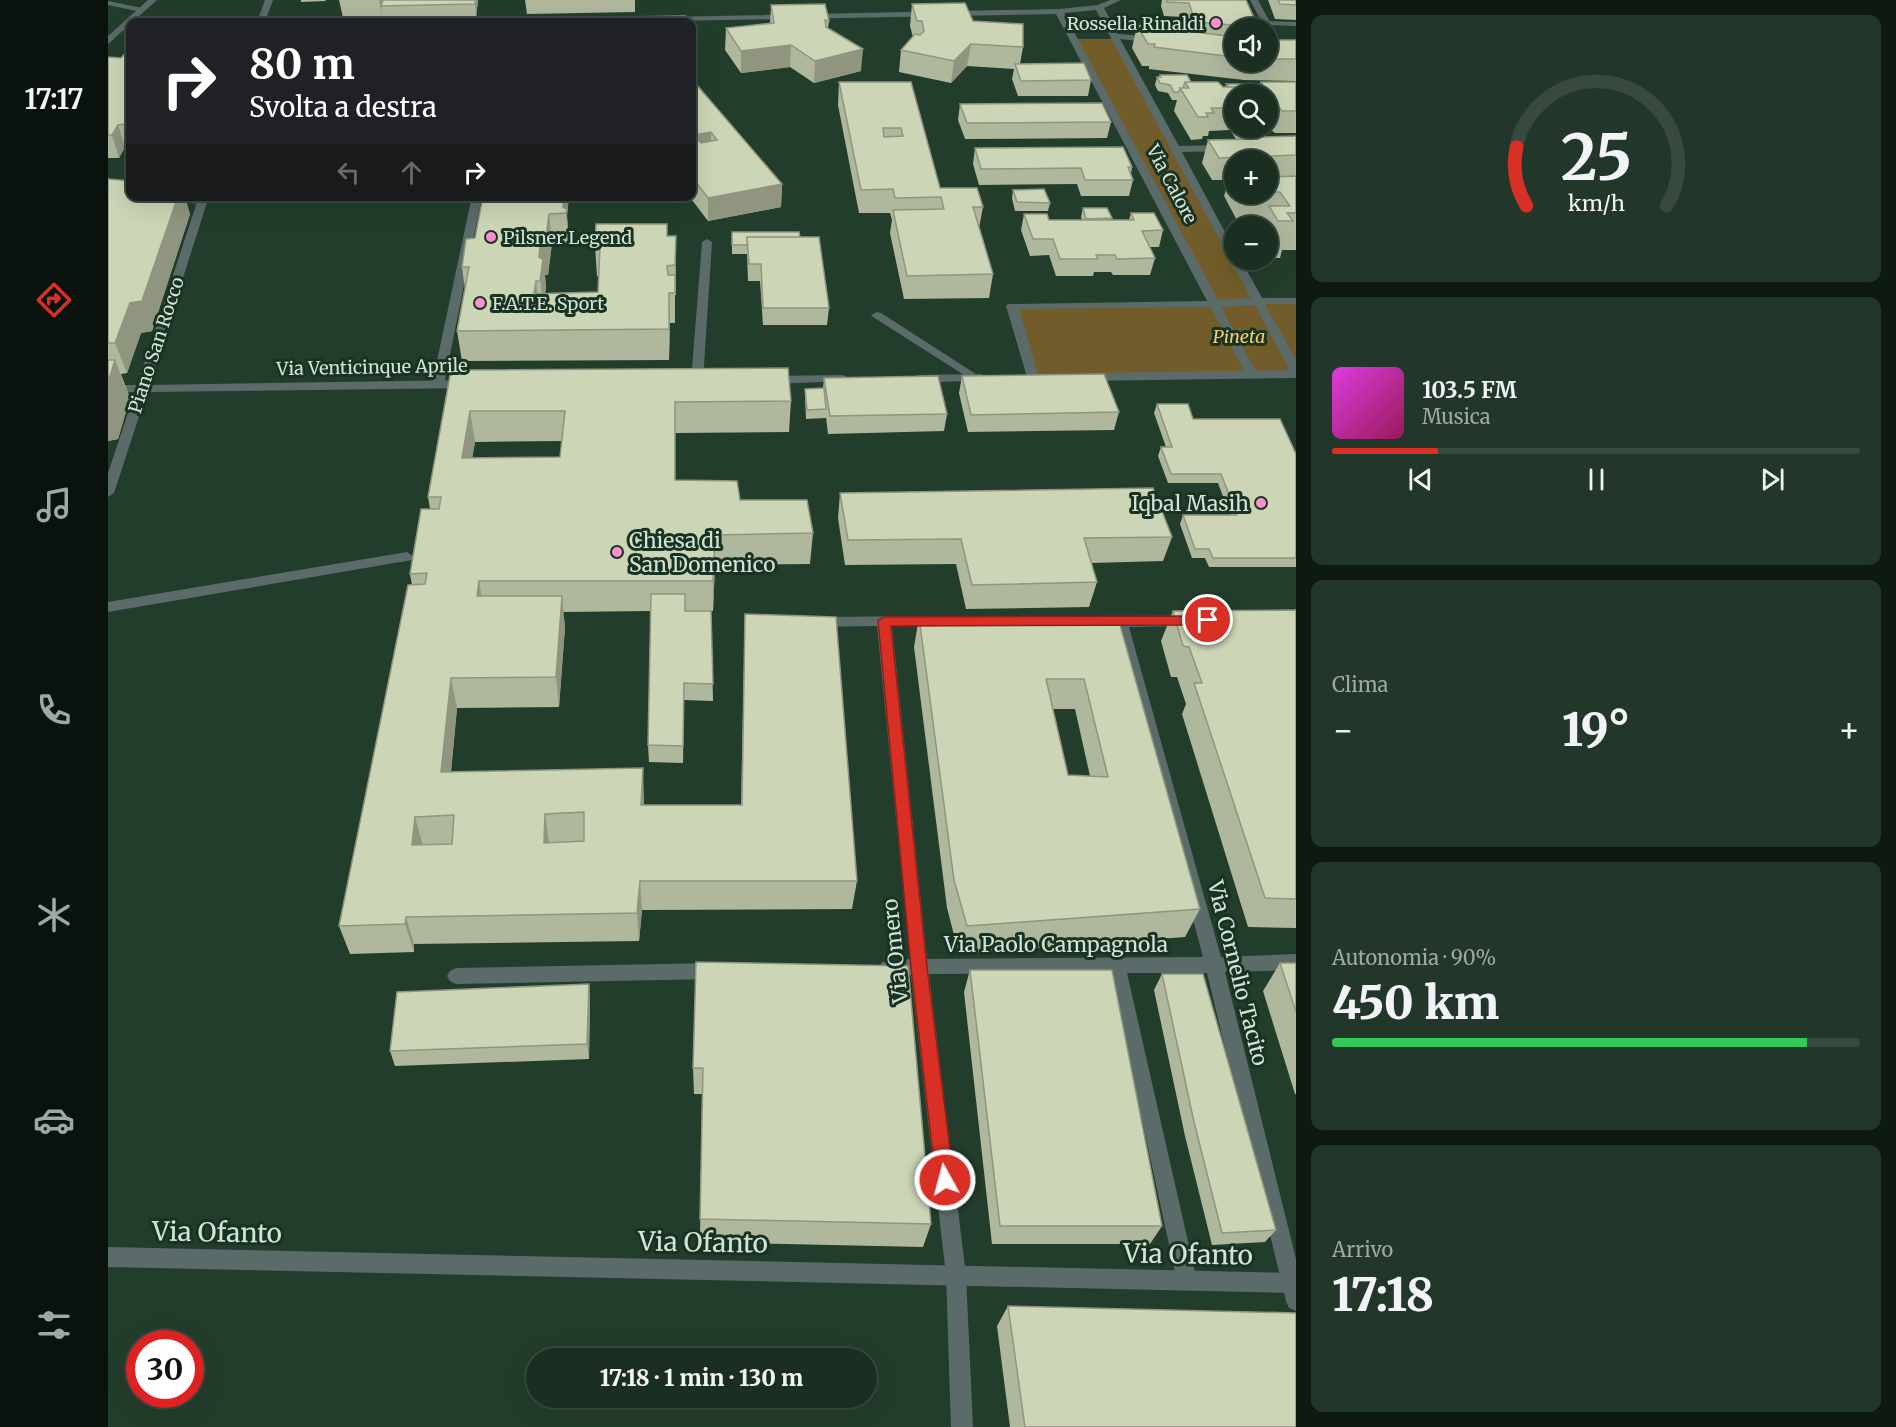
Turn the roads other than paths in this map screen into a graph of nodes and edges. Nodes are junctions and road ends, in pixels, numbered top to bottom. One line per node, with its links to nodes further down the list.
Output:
1 (153, 0): 7 (street)
2 (269, 0): 10 (street)
3 (1117, 0): 6 (street)
4 (1254, 0): 11 (street)
5 (108, 3): 7 (street)
6 (1099, 7): 8 (street); 16 (street, Via Calore)
7 (142, 10): 9 (street)
8 (1059, 11): 12 (street); 30 (street, Via Calore)
9 (133, 18)
10 (262, 18)
11 (1264, 18)
12 (696, 19)
13 (1278, 23): 14 (street)
14 (1296, 24)
15 (126, 25): 18 (street)
16 (1115, 36): 19 (street); 21 (street, Via Calore)
17 (1278, 40): 20 (street)
18 (108, 41)
19 (1164, 42)
20 (1278, 52)
21 (1176, 148): 22 (street); 25 (street, Via Calore)
22 (1241, 148)
23 (202, 201): 45 (street, Piano San Rocco)
24 (476, 201): 43 (street)
25 (1224, 238)
26 (707, 242): 41 (street)
27 (1241, 270): 28 (street, Via Calore)
28 (1258, 301): 29 (street); 30 (street); 32 (street, Via Calore)
29 (1296, 301)
30 (1215, 304): 33 (street, Via Calore); 34 (street)
31 (877, 315): 36 (street)
32 (1296, 373): 33 (street)
33 (1252, 375): 35 (street)
34 (1033, 377)
35 (1068, 377)
36 (976, 378): 37 (street); 39 (street)
37 (999, 378)
38 (860, 379): 40 (street)
39 (906, 379)
40 (755, 380)
41 (697, 381)
42 (485, 383): 43 (street, Via Venticinque Aprile)
43 (438, 384): 45 (street, Via Venticinque Aprile)
44 (108, 389): 45 (street, Via Venticinque Aprile)
45 (142, 389): 46 (street, Piano San Rocco)
46 (108, 493)
47 (408, 557): 48 (street)
48 (108, 607)
49 (1203, 620): 54 (street)
50 (884, 621): 51 (street); 52 (street); 58 (street, Via Omero)
51 (955, 621)
52 (804, 622)
53 (1097, 622): 54 (street)
54 (1121, 622): 56 (street, Via Cornelio Tacito)
55 (1296, 962): 56 (street, Via Paolo Campagnola)
56 (1214, 965): 57 (street, Via Paolo Campagnola); 65 (street, Via Cornelio Tacito)
57 (1118, 966): 58 (street, Via Paolo Campagnola); 64 (street)
58 (919, 967): 59 (street, Via Paolo Campagnola); 63 (street, Via Omero)
59 (872, 968)
60 (732, 970): 61 (street)
61 (456, 976)
62 (108, 1257): 63 (street, Via Ofanto)
63 (956, 1275): 64 (street, Via Ofanto); 66 (street)
64 (1188, 1281): 65 (street, Via Ofanto)
65 (1294, 1289)
66 (962, 1427)

